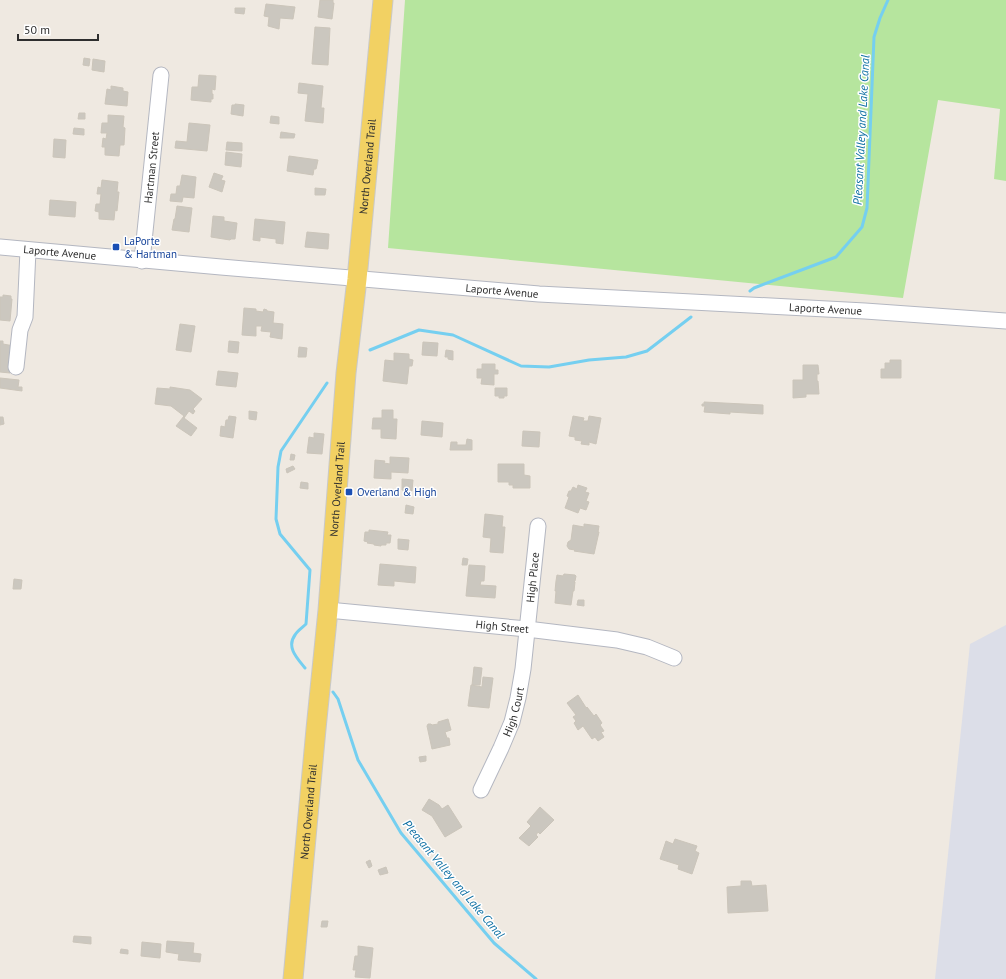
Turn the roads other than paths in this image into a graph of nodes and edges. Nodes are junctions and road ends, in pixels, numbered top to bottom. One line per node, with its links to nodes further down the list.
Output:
1 (383, 0): 6 (main road, North Overland Trail)
2 (161, 75): 5 (street, Hartman Street)
3 (0, 247): 4 (street, Laporte Avenue)
4 (28, 250): 5 (street, Laporte Avenue); 8 (street)
5 (142, 261): 6 (street, Laporte Avenue)
6 (357, 279): 7 (street, Laporte Avenue); 10 (main road, North Overland Trail)
7 (1006, 321)
8 (16, 367)
9 (538, 526): 11 (street, High Place)
10 (328, 610): 11 (street, High Street); 14 (main road, North Overland Trail)
11 (527, 629): 12 (street, High Street); 13 (street, High Court)
12 (674, 658)
13 (481, 790)
14 (293, 979)

